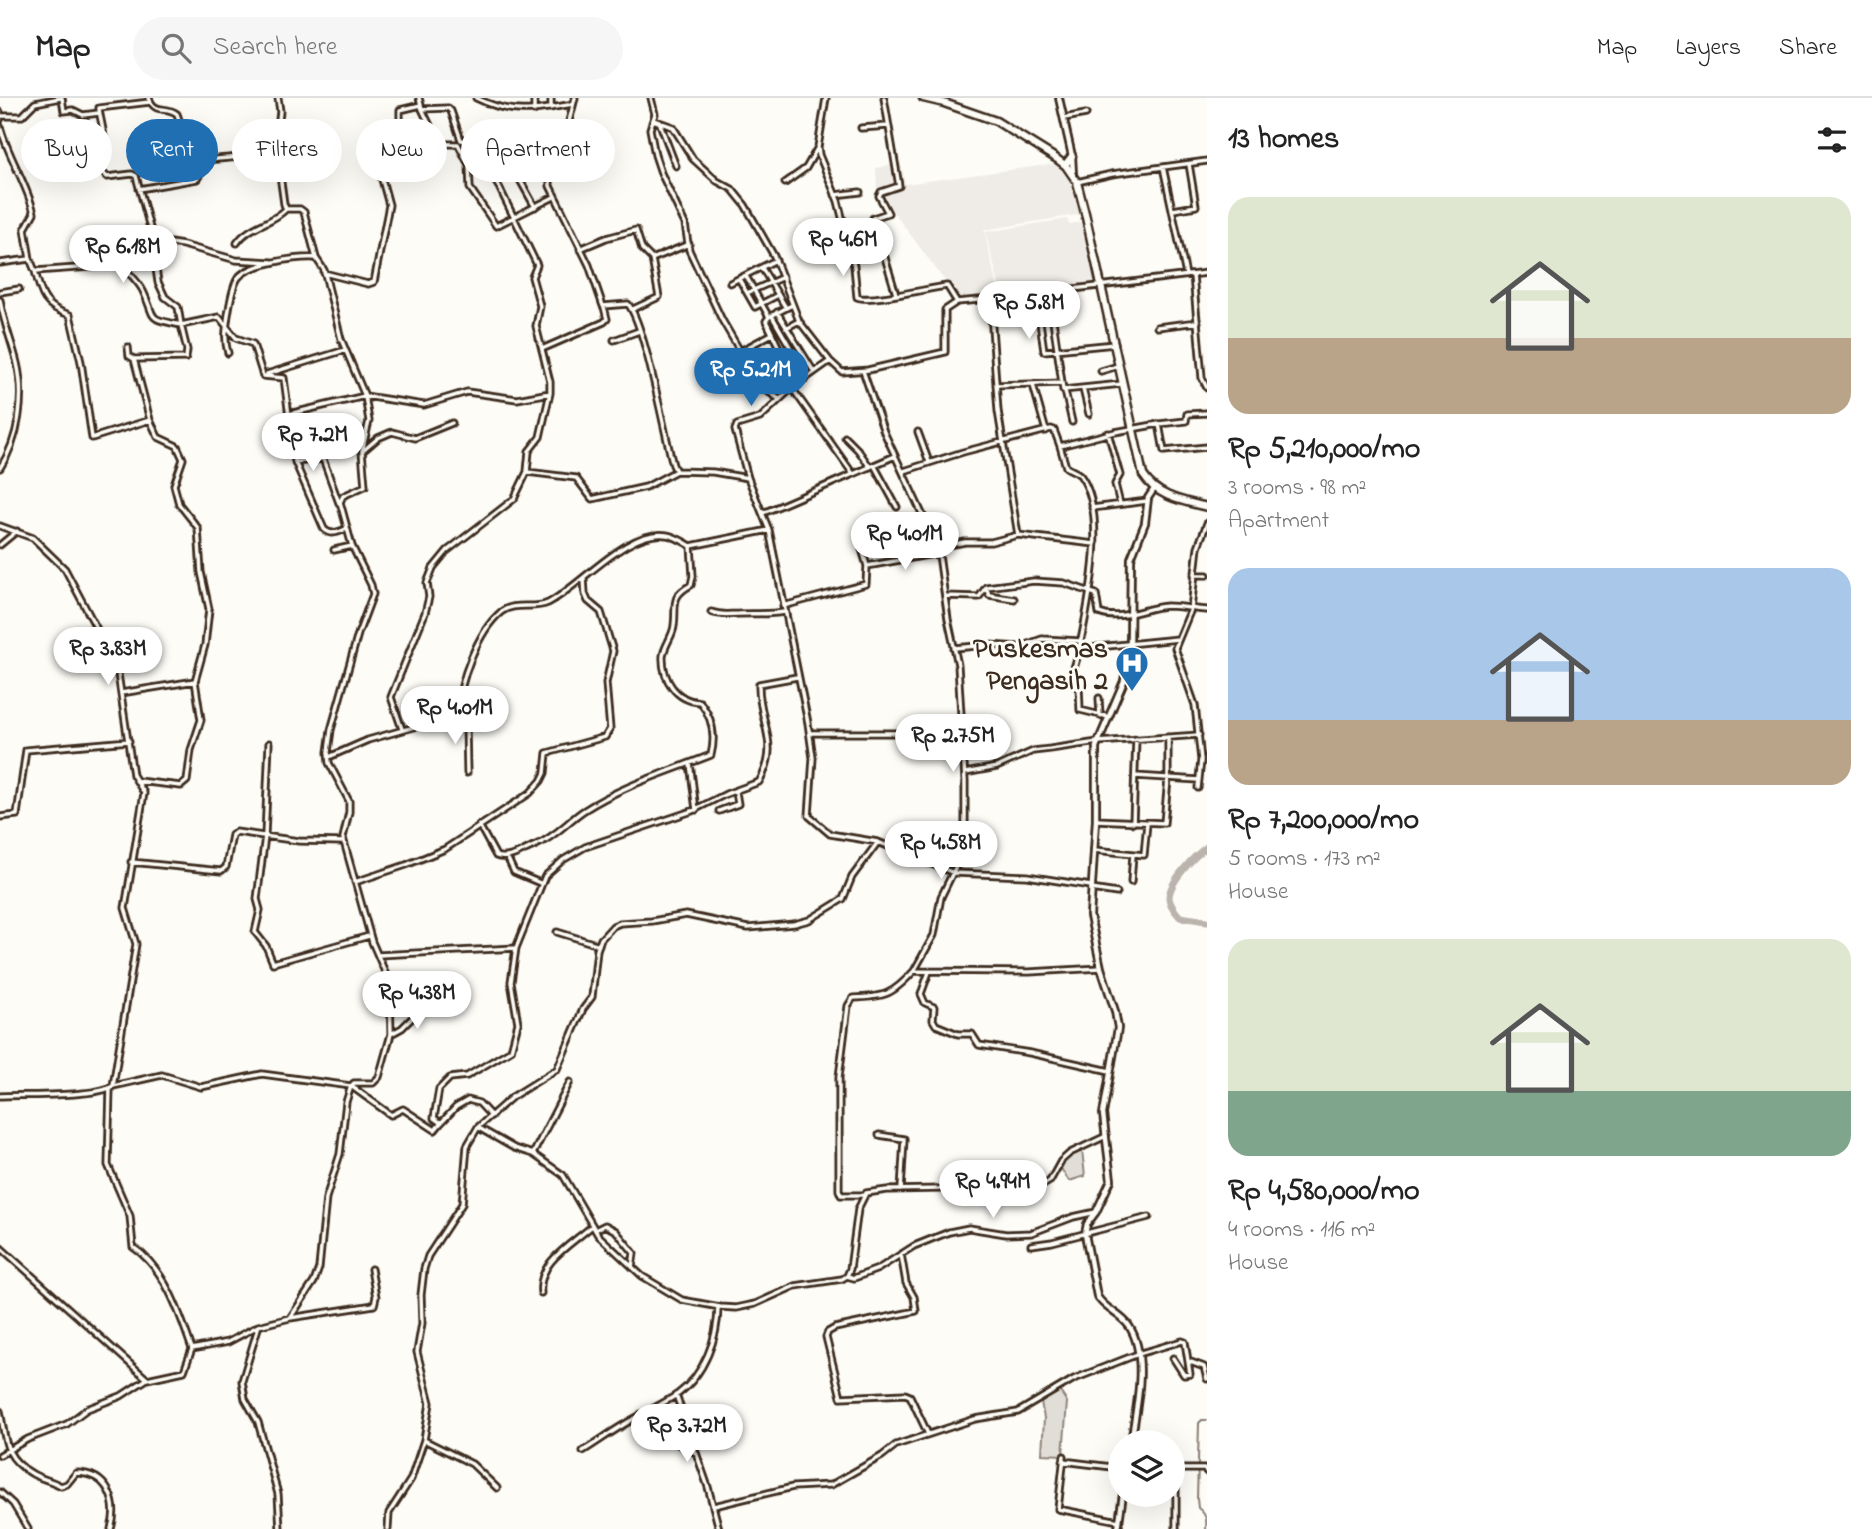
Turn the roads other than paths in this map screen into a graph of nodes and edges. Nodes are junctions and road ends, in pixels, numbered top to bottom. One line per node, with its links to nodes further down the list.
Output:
1 (61, 98): 18 (street); 20 (street)
2 (278, 98): 23 (street)
3 (419, 98): 15 (street)
4 (476, 98): 17 (street)
5 (534, 98): 17 (street)
6 (551, 98): 16 (street)
7 (575, 98): 14 (street)
8 (651, 98): 24 (street)
9 (826, 98): 29 (street)
10 (884, 98): 26 (street)
11 (923, 98): 33 (main road)
12 (1059, 98): 21 (street)
13 (150, 100): 18 (street); 22 (street)
14 (573, 104): 16 (street); 45 (street)
15 (422, 107): 49 (street); 49 (street); 62 (street)
16 (551, 108): 17 (street)
17 (534, 111)
18 (99, 113): 42 (street)
19 (1086, 114): 21 (street)
20 (0, 116)
21 (1064, 118): 30 (street)
22 (179, 119)
23 (278, 119)
24 (653, 120): 25 (street); 52 (street)
25 (660, 124): 34 (street); 57 (street)
26 (888, 126): 28 (street); 77 (street)
27 (0, 127): 55 (street)
28 (862, 128)
29 (818, 147): 41 (street); 44 (street)
30 (1072, 156): 33 (main road); 36 (street)
31 (1207, 161): 32 (street)
32 (1189, 164): 35 (street); 48 (street)
33 (1065, 165): 36 (main road)
34 (676, 166)
35 (1163, 167): 40 (street); 48 (street)
36 (1073, 174): 40 (main road)
37 (180, 182): 42 (street)
38 (280, 182): 47 (street)
39 (521, 182): 46 (street)
40 (1077, 182): 71 (main road)
41 (785, 183)
42 (139, 189): 50 (street)
43 (860, 192): 44 (street)
44 (835, 195): 77 (street)
45 (554, 197): 46 (street); 53 (street)
46 (535, 207): 49 (street)
47 (286, 209): 51 (street); 54 (street)
48 (1173, 210): 64 (street)
49 (512, 218): 103 (street)
50 (151, 240): 58 (street); 92 (street)
51 (237, 243)
52 (689, 244): 56 (street); 105 (street)
53 (580, 249): 56 (street); 85 (street)
54 (316, 258): 58 (street); 62 (street)
55 (30, 259): 59 (street); 61 (street)
56 (652, 259): 87 (street)
57 (776, 260): 60 (street); 67 (street)
58 (278, 262): 93 (street)
59 (0, 263)
60 (762, 268): 66 (street); 69 (street)
61 (35, 271): 92 (street); 136 (street)
62 (324, 273): 104 (street)
63 (1207, 273): 65 (street)
64 (1186, 275): 65 (street); 71 (street)
65 (1193, 275): 91 (street)
66 (746, 276): 68 (street); 73 (street)
67 (782, 277): 69 (street); 83 (street)
68 (739, 279): 70 (street); 75 (street)
69 (770, 282): 73 (street); 78 (street)
70 (730, 283)
71 (1101, 285): 76 (street); 100 (main road)
72 (19, 289): 74 (street)
73 (754, 290): 75 (street); 82 (street)
74 (0, 292)
75 (747, 293): 82 (street)
76 (1036, 293): 79 (street); 106 (street)
77 (896, 294): 81 (street)
78 (778, 295): 82 (street); 86 (street)
79 (990, 299): 81 (street); 125 (street)
80 (0, 300): 154 (street)
81 (957, 302): 115 (street)
82 (762, 304): 89 (street)
83 (792, 305): 86 (street); 90 (street)
84 (1051, 306): 106 (street)
85 (604, 307): 87 (street); 103 (street)
86 (786, 308): 88 (street)
87 (632, 309): 96 (street)
88 (777, 312): 89 (street); 95 (street)
89 (770, 316): 97 (street); 102 (street)
90 (799, 321): 95 (street); 112 (street)
91 (1198, 322): 94 (street); 121 (street)
92 (181, 326): 93 (street); 110 (street)
93 (226, 326): 107 (street); 118 (street)
94 (1157, 327)
95 (786, 328): 99 (street)
96 (639, 331): 98 (street); 155 (street)
97 (772, 334): 105 (street); 108 (street)
98 (614, 340)
99 (795, 344): 102 (street); 117 (street)
100 (1115, 344): 106 (street); 113 (main road)
101 (128, 347): 110 (street)
102 (790, 347): 108 (street)
103 (542, 349): 130 (street)
104 (345, 350): 118 (street); 131 (street)
105 (740, 351): 109 (street); 119 (street)
106 (1059, 351): 122 (street)
107 (228, 353)
108 (782, 354): 111 (street)
109 (731, 356)
110 (134, 359): 136 (street)
111 (785, 360): 114 (street); 120 (street)
112 (830, 361): 115 (street); 117 (street)
113 (1120, 366): 116 (street); 124 (main road)
114 (770, 371): 119 (street); 128 (street)
115 (863, 371): 150 (street)
116 (1101, 371)
117 (814, 372): 120 (street)
118 (263, 376): 134 (street)
119 (760, 377): 132 (street)
120 (800, 382): 128 (street)
121 (1205, 382): 126 (street)
122 (1062, 383): 123 (street); 129 (street)
123 (1032, 384): 125 (street); 141 (street)
124 (1124, 384): 127 (street); 140 (main road)
125 (996, 385): 145 (street)
126 (1207, 388)
127 (1083, 389): 129 (street); 135 (street)
128 (790, 390): 132 (street); 158 (street)
129 (1065, 391): 137 (street)
130 (550, 393): 131 (street); 157 (street)
131 (365, 396): 134 (street); 148 (street)
132 (779, 399): 159 (street)
133 (1207, 413): 139 (street)
134 (289, 414): 151 (street)
135 (1089, 414)
136 (150, 420): 202 (street)
137 (1072, 422)
138 (452, 423): 148 (street)
139 (1159, 424): 140 (street); 147 (street)
140 (1133, 429): 143 (street); 160 (main road)
141 (1046, 430): 145 (street); 146 (street)
142 (918, 432): 152 (street)
143 (1108, 433): 146 (street); 162 (street)
144 (845, 437): 153 (street)
145 (1003, 442): 152 (street); 173 (street)
146 (1060, 446): 166 (street)
147 (1207, 447): 149 (street)
148 (362, 451): 163 (street)
149 (1207, 453)
150 (896, 455): 153 (street); 156 (street)
151 (295, 462): 163 (street); 170 (street)
152 (929, 463): 156 (street)
153 (872, 466): 158 (street); 164 (street)
154 (0, 468)
155 (677, 471): 157 (street); 159 (street)
156 (904, 471): 178 (street)
157 (527, 472): 208 (street)
158 (853, 474): 167 (street)
159 (748, 478): 167 (street)
160 (1154, 489): 161 (street); 165 (main road)
161 (1147, 500): 162 (street); 195 (street)
162 (1120, 504): 166 (street)
163 (341, 506): 170 (street)
164 (897, 507)
165 (1207, 507)
166 (1092, 508): 174 (street)
167 (763, 513): 171 (street)
168 (1207, 523): 183 (street)
169 (0, 526): 172 (street)
170 (346, 529): 177 (street)
171 (769, 530): 176 (street); 190 (street)
172 (17, 531): 175 (street); 203 (street)
173 (1018, 535): 174 (street); 178 (street)
174 (1095, 544): 187 (street)
175 (0, 545)
176 (691, 546): 185 (street); 218 (street)
177 (352, 547): 179 (street); 217 (street)
178 (938, 547): 181 (street)
179 (334, 550)
180 (862, 550): 182 (street)
181 (939, 553): 182 (street); 188 (street)
182 (867, 566): 190 (street)
183 (1194, 575): 184 (street); 191 (street)
184 (1207, 575)
185 (584, 577): 205 (street); 233 (street)
186 (986, 587): 187 (street); 188 (street); 189 (street)
187 (1090, 590): 195 (street); 197 (street)
188 (945, 596): 199 (street)
189 (1014, 599)
190 (783, 606): 194 (street)
191 (1191, 609): 192 (street); 195 (street); 196 (street)
192 (1207, 610)
193 (711, 612): 194 (street)
194 (784, 612): 201 (street)
195 (1130, 614): 198 (street)
196 (1178, 639): 198 (street); 211 (street)
197 (1081, 641): 199 (street); 200 (street)
198 (1130, 644): 200 (street); 207 (street)
199 (954, 648): 210 (street)
200 (1079, 651): 206 (street)
201 (797, 677): 209 (street); 226 (street)
202 (195, 681): 203 (street); 224 (street)
203 (121, 693): 214 (street)
204 (1099, 698): 206 (street)
205 (460, 714): 208 (street); 219 (street)
206 (1100, 716): 207 (street)
207 (1109, 717): 215 (street)
208 (402, 729): 217 (street)
209 (810, 733): 210 (street); 236 (street)
210 (962, 733): 220 (street)
211 (1199, 735): 212 (street); 223 (street)
212 (1168, 737): 213 (street); 222 (street)
213 (1136, 739): 215 (street); 221 (street)
214 (129, 741): 224 (street); 229 (street)
215 (1098, 742): 220 (street); 230 (street)
216 (269, 743): 234 (street)
217 (328, 758): 235 (street)
218 (690, 763): 227 (street); 239 (street)
219 (467, 772)
220 (965, 773): 241 (street)
221 (1135, 776): 222 (street); 231 (street)
222 (1168, 779): 223 (street); 232 (street)
223 (1199, 780): 225 (street)
224 (138, 781): 240 (street)
225 (1198, 788)
226 (736, 790): 227 (street); 228 (street)
227 (696, 810): 244 (street)
228 (719, 811)
229 (0, 817)
230 (1096, 820): 231 (street); 237 (street)
231 (1133, 823): 232 (street)
232 (1147, 823): 238 (street)
233 (479, 825): 239 (street); 242 (street)
234 (265, 836): 235 (street); 240 (street); 248 (street)
235 (344, 842): 242 (street)
236 (878, 842): 241 (street); 249 (street)
237 (1094, 849): 238 (street); 245 (street)
238 (1133, 854): 243 (street)
239 (507, 857): 244 (street)
240 (131, 862): 260 (street)
241 (954, 873): 245 (street); 253 (street)
242 (355, 882): 248 (street)
243 (1131, 882)
244 (540, 883): 250 (street)
245 (1091, 888): 246 (street); 252 (street)
246 (1117, 893)
247 (557, 932): 249 (street)
248 (370, 936): 251 (street)
249 (599, 945): 262 (street)
250 (516, 948): 251 (street); 263 (street)
251 (377, 956): 256 (street)
252 (1101, 968): 254 (street); 257 (street)
253 (914, 971): 254 (street); 269 (street)
254 (929, 972): 257 (street)
255 (424, 1006): 256 (street)
256 (391, 1034): 259 (street)
257 (1110, 1071): 266 (street)
258 (570, 1082): 267 (street)
259 (351, 1086): 260 (street); 263 (street); 282 (street)
260 (111, 1087): 261 (street); 284 (street)
261 (0, 1096)
262 (491, 1116): 263 (street); 264 (street)
263 (441, 1123)
264 (478, 1127): 267 (street); 295 (street)
265 (880, 1135): 268 (street)
266 (1106, 1136): 268 (street); 270 (street)
267 (533, 1154): 272 (street)
268 (901, 1190): 269 (street)
269 (863, 1195): 279 (street)
270 (1096, 1212): 273 (street); 276 (street)
271 (1149, 1217): 273 (street)
272 (593, 1228): 277 (street); 277 (street); 280 (street)
273 (1085, 1234): 274 (street); 285 (street)
274 (1031, 1245)
275 (0, 1247): 288 (street)
276 (901, 1254): 279 (street); 294 (street)
277 (632, 1267): 281 (street)
278 (371, 1269): 282 (street)
279 (847, 1276): 281 (street)
280 (541, 1293)
281 (718, 1307): 290 (street)
282 (290, 1318): 283 (street)
283 (258, 1326): 284 (street); 311 (street)
284 (192, 1349): 288 (street)
285 (1138, 1354): 287 (street); 293 (street); 294 (street)
286 (1173, 1358): 287 (street)
287 (1188, 1361): 289 (street)
288 (147, 1379): 296 (street)
289 (1207, 1379)
290 (676, 1395): 292 (street); 298 (street)
291 (0, 1411): 296 (street)
292 (641, 1414): 297 (street); 298 (street)
293 (1133, 1430)
294 (928, 1434): 305 (street)
295 (424, 1440): 303 (street); 312 (street)
296 (7, 1451): 299 (street); 310 (street)
297 (583, 1451)
298 (696, 1453): 305 (street)
299 (0, 1455)
300 (1108, 1466): 308 (street)
301 (1185, 1469): 302 (street)
302 (1207, 1472)
303 (497, 1488)
304 (0, 1492): 309 (street)
305 (714, 1506): 313 (street)
306 (1121, 1507): 308 (street)
307 (1175, 1507): 315 (street)
308 (1119, 1521): 314 (street)
309 (28, 1529)
310 (111, 1529)
311 (280, 1529)
312 (388, 1529)
313 (719, 1529)
314 (1118, 1529)
315 (1176, 1529)

